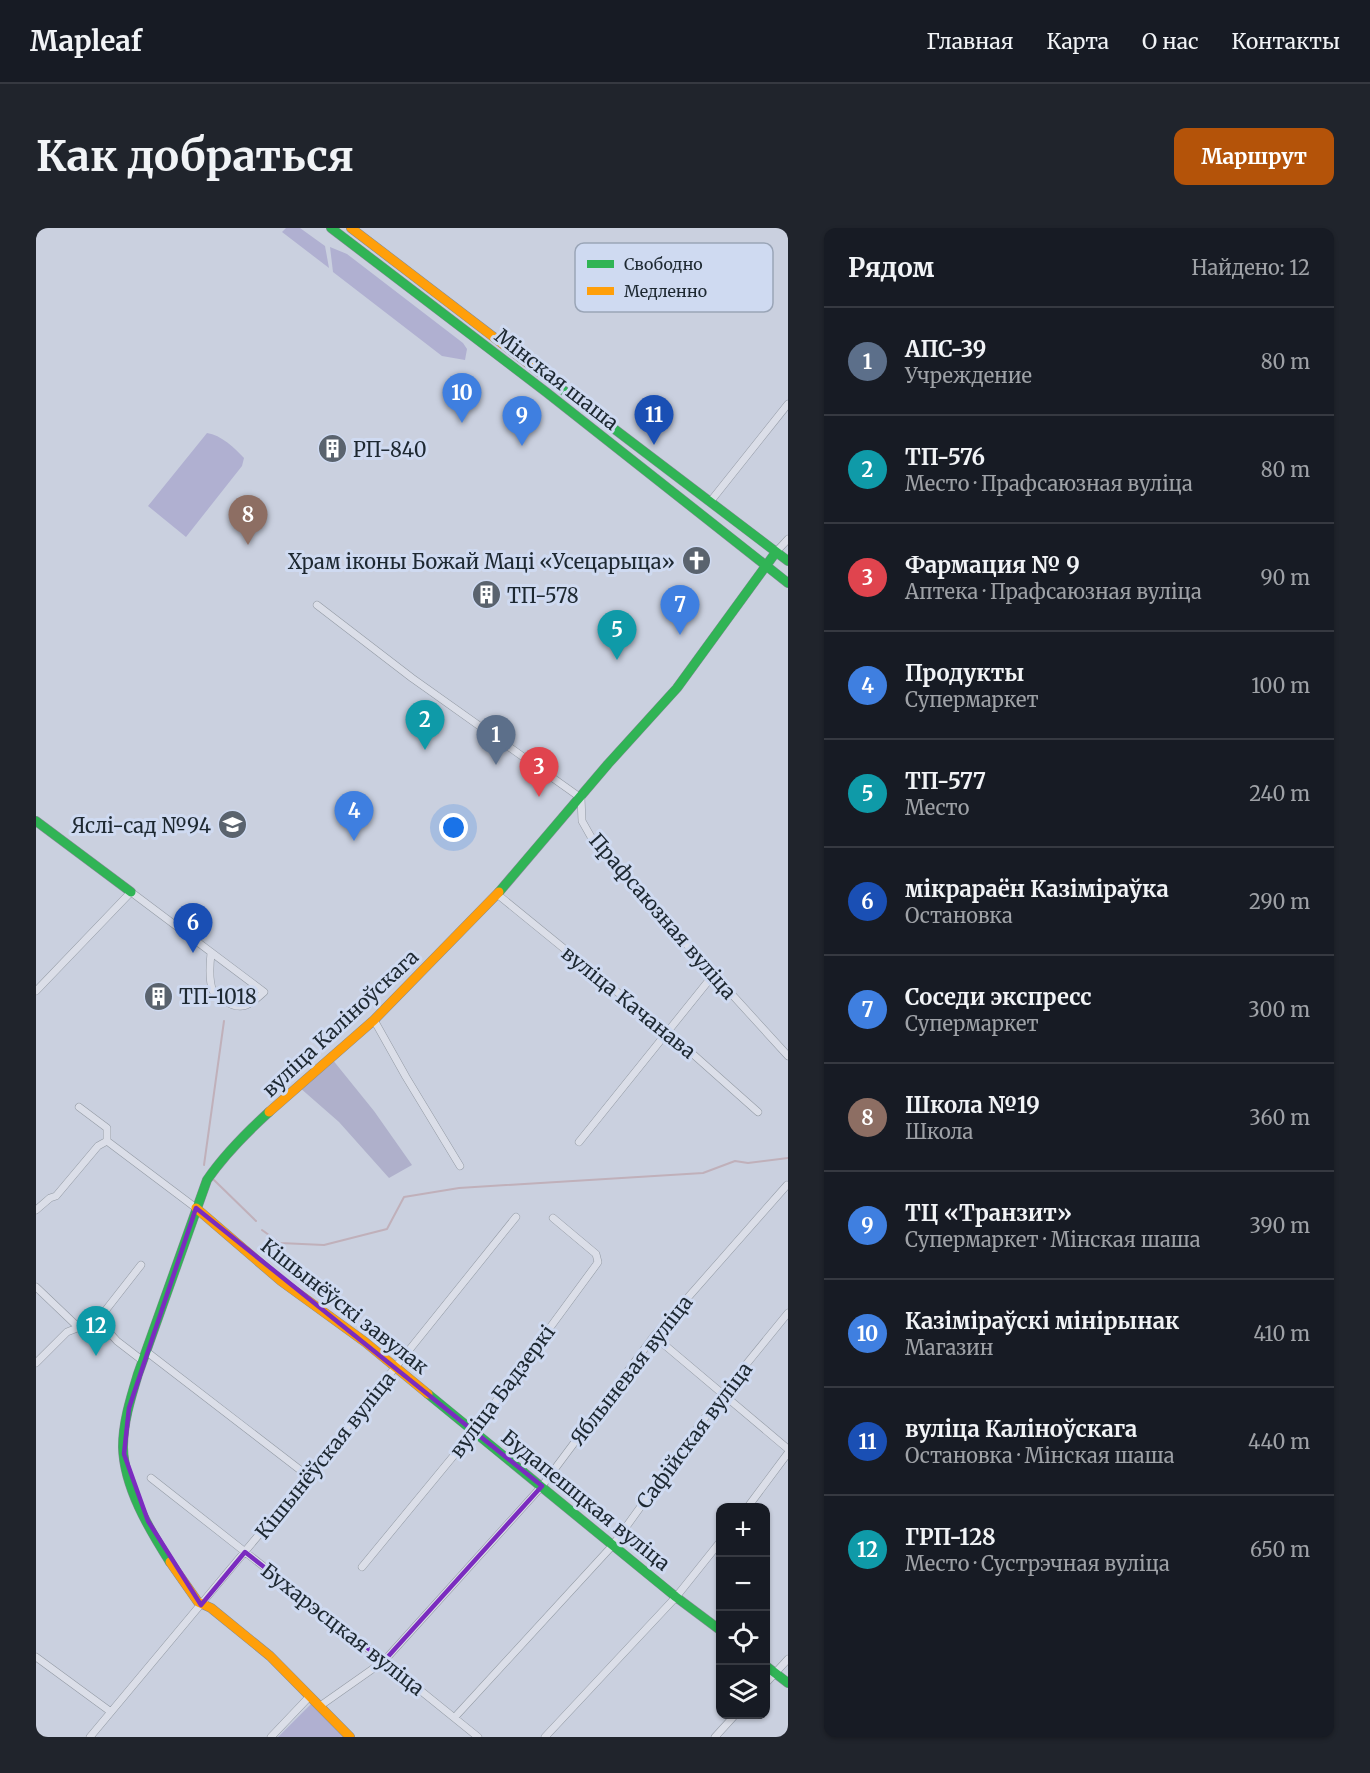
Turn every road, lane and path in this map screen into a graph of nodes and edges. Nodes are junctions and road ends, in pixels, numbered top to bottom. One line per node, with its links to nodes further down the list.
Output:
1 (331, 228): 8 (main road, Мінская шаша)
2 (351, 228): 4 (main road, Мінская шаша)
3 (788, 404): 4 (street)
4 (710, 502): 6 (main road, Мінская шаша)
5 (788, 538): 6 (street, вуліца Каліноўскага)
6 (776, 552): 7 (main road, Мінская шаша); 8 (main road, вуліца Каліноўскага)
7 (788, 561)
8 (765, 565): 9 (main road, Мінская шаша); 11 (main road, вуліца Каліноўскага)
9 (788, 583)
10 (317, 605): 11 (street)
11 (581, 798): 14 (main road, вуліца Каліноўскага); 16 (street, Прафсаюзная вуліца)
12 (37, 822): 13 (main road)
13 (131, 892): 15 (street); 17 (street)
14 (498, 894): 18 (main road, вуліца Каліноўскага); 19 (street, вуліца Качанава)
15 (211, 952): 15 (street)
16 (714, 974): 19 (street); 20 (street, Прафсаюзная вуліца)
17 (36, 991)
18 (374, 1020): 25 (street); 27 (main road, вуліца Каліноўскага)
19 (667, 1033): 22 (street, вуліца Качанава); 24 (street)
20 (788, 1056)
21 (79, 1107): 23 (street)
22 (758, 1112)
23 (108, 1141): 27 (street); 28 (street)
24 (579, 1142)
25 (460, 1166)
26 (787, 1185): 36 (street, Яблыневая вуліца)
27 (196, 1208): 37 (main road, вуліца Каліноўскага); 39 (main road, Кішынёўскі завулак)
28 (36, 1210)
29 (516, 1217): 39 (street, Кішынёўская вуліца)
30 (553, 1218): 41 (street, вуліца Бадзеркі)
31 (141, 1265): 34 (street)
32 (36, 1287): 35 (street)
33 (788, 1313): 40 (street, Сафійская вуліца)
34 (98, 1320): 35 (street); 37 (street)
35 (78, 1327): 38 (street)
36 (654, 1336): 40 (street); 45 (street, Яблыневая вуліца)
37 (145, 1357): 43 (street); 52 (main road, вуліца Каліноўскага)
38 (36, 1364)
39 (396, 1367): 41 (main road, Кішынёўскі завулак); 43 (street, Кішынёўская вуліца)
40 (722, 1394): 42 (street); 47 (street, Сафійская вуліца)
41 (474, 1431): 45 (main road, Будапешцкая вуліца); 50 (street, вуліца Бадзеркі)
42 (788, 1451): 46 (street)
43 (308, 1476): 49 (street, Кішынёўская вуліца)
44 (151, 1478): 49 (street, Бухарэсцкая вуліца)
45 (542, 1486): 47 (main road, Будапешцкая вуліца); 56 (street, Яблыневая вуліца)
46 (751, 1503)
47 (613, 1545): 51 (main road, Будапешцкая вуліца); 64 (street, Сафійская вуліца)
48 (716, 1547): 51 (street, Будапешцкая вуліца)
49 (245, 1552): 52 (street, Кішынёўская вуліца); 56 (street, Бухарэсцкая вуліца)
50 (362, 1567)
51 (676, 1597): 53 (main road); 70 (street, Будапешцкая вуліца)
52 (201, 1605): 61 (main road); 63 (street, Кішынёўская вуліца)
53 (716, 1627)
54 (36, 1657): 63 (street)
55 (788, 1659): 58 (street)
56 (384, 1661): 62 (street, Яблыневая вуліца); 64 (street, Бухарэсцкая вуліца)
57 (770, 1670): 58 (main road)
58 (775, 1673): 59 (street); 60 (main road)
59 (770, 1678)
60 (788, 1683)
61 (310, 1696): 62 (main road); 67 (street)
62 (320, 1706): 68 (main road)
63 (111, 1712): 66 (street, Кішынёўская вуліца)
64 (455, 1717): 69 (street, Бухарэсцкая вуліца)
65 (731, 1719): 71 (street)
66 (90, 1737)
67 (271, 1737)
68 (350, 1737)
69 (478, 1737)
70 (545, 1737)
71 (715, 1737)

